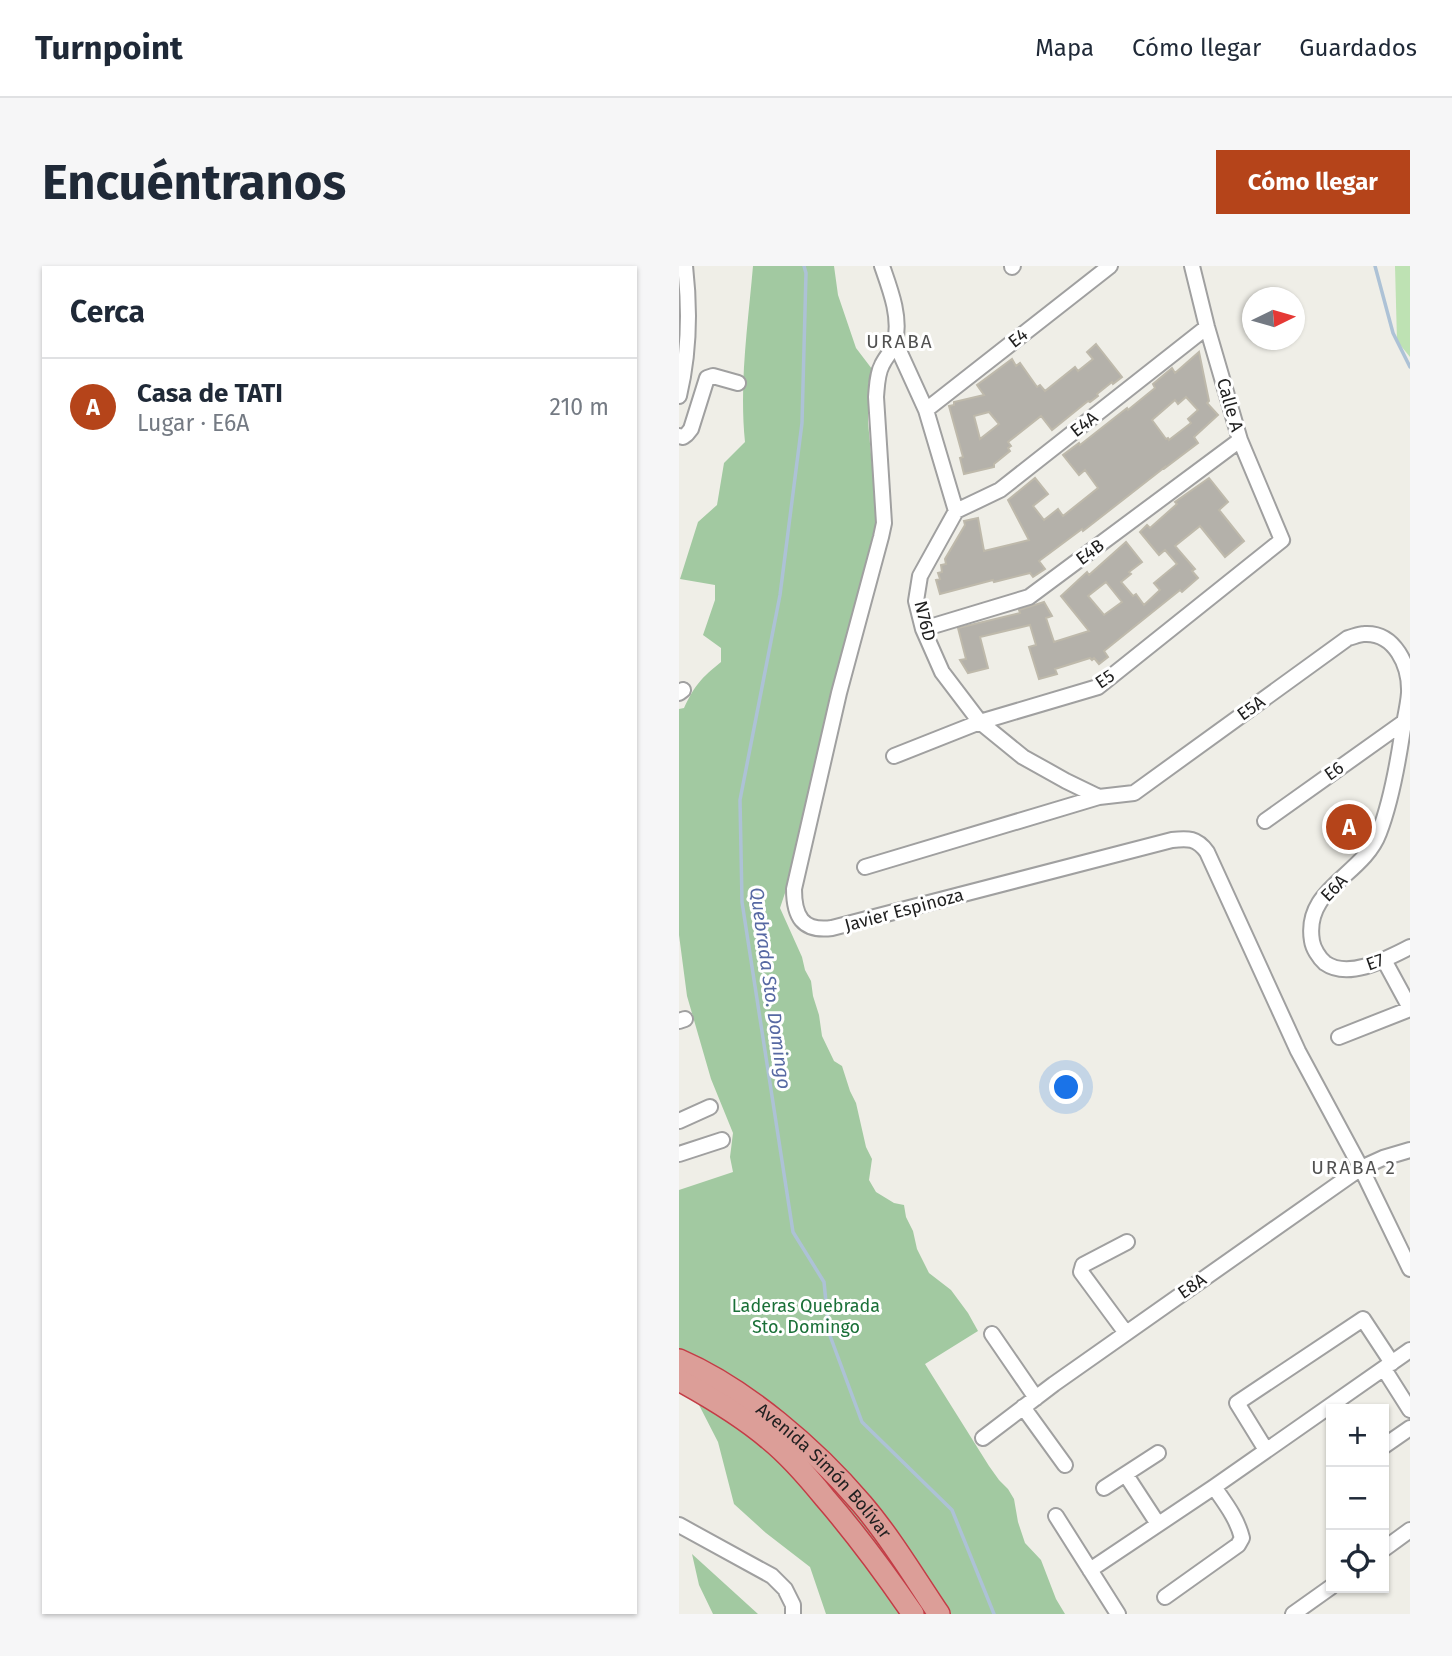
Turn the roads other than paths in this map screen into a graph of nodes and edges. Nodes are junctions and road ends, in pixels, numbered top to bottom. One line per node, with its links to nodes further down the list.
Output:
1 (685, 266): 8 (street)
2 (882, 266): 6 (street, Javier Espinoza)
3 (1110, 266): 9 (street, E4)
4 (1192, 266): 5 (street, Calle A)
5 (1207, 327): 11 (street, Calle A); 12 (street, E4A)
6 (895, 342): 9 (street); 31 (street, Javier Espinoza)
7 (738, 383): 10 (street)
8 (679, 396)
9 (926, 410): 12 (street)
10 (679, 436)
11 (1240, 440): 13 (street, Calle A); 14 (street, E4B)
12 (956, 511): 14 (street, N76D)
13 (1282, 540): 15 (street, E5)
14 (923, 629): 15 (street, N76D)
15 (980, 722): 17 (street, E5); 18 (street, N76D)
16 (1404, 722): 18 (street, E5A); 19 (street, E6); 23 (street, E6A)
17 (894, 756)
18 (1099, 797): 20 (street, E5A)
19 (1265, 821)
20 (866, 867)
21 (1410, 947): 22 (street, E7)
22 (1384, 960): 23 (street, E7); 24 (street)
23 (1338, 968)
24 (1410, 1008): 25 (street)
25 (1339, 1037)
26 (710, 1107): 27 (street)
27 (679, 1121)
28 (722, 1140): 30 (street)
29 (1410, 1150): 31 (street, E8A)
30 (679, 1154)
31 (1361, 1168): 33 (street, Javier Espinoza); 34 (street, E8A)
32 (1127, 1242): 34 (street)
33 (1410, 1269)
34 (1126, 1333): 40 (street, E8A)
35 (992, 1334): 40 (street)
36 (1410, 1350): 38 (street)
37 (679, 1360): 62 (highway, Avenida Simón Bolívar)
38 (1388, 1366): 42 (street); 46 (street); 46 (street)
39 (679, 1380): 61 (highway, Avenida Simón Bolívar)
40 (1036, 1398): 41 (street, E8A)
41 (1023, 1407): 44 (street, E8A); 48 (street)
42 (1410, 1410)
43 (1410, 1428): 45 (street)
44 (983, 1438)
45 (1389, 1443)
46 (1266, 1450): 50 (street)
47 (1158, 1453): 49 (street)
48 (1065, 1465)
49 (1126, 1475): 51 (street); 53 (street)
50 (1214, 1487): 53 (street); 59 (street)
51 (1104, 1488)
52 (1056, 1516): 57 (street)
53 (1158, 1524): 57 (street)
54 (679, 1525): 60 (street)
55 (1410, 1531): 56 (street)
56 (1389, 1546)
57 (1090, 1570): 63 (street)
58 (1326, 1591): 64 (street)
59 (1164, 1597)
60 (793, 1614)
61 (913, 1614)
62 (939, 1614)
63 (1118, 1614)
64 (1293, 1614)

